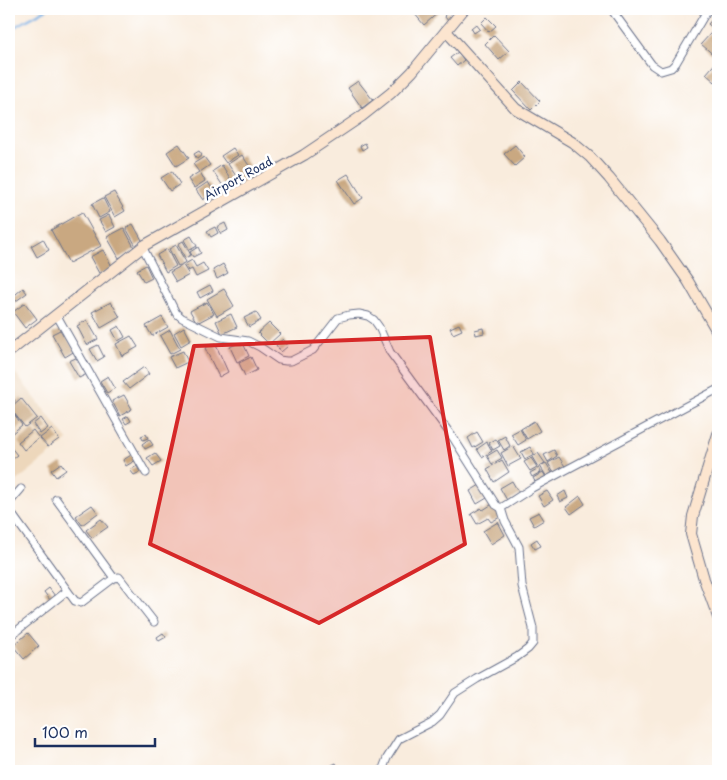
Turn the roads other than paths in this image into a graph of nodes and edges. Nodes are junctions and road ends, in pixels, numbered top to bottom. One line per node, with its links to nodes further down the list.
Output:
1 (464, 9): 4 (street, Airport Road)
2 (612, 9): 3 (street)
3 (708, 9)
4 (446, 31): 5 (street, Airport Road); 7 (street)
5 (142, 248): 6 (street, Airport Road); 15 (street)
6 (56, 314): 8 (street, Airport Road); 11 (street)
7 (718, 333)
8 (9, 352)
9 (718, 389): 15 (street)
10 (718, 434): 20 (street)
11 (146, 473)
12 (21, 489): 14 (street)
13 (56, 499): 18 (street)
14 (9, 503)
15 (501, 508): 23 (street)
16 (9, 510): 17 (street)
17 (11, 520): 19 (street)
18 (114, 578): 19 (street); 21 (street)
19 (67, 591): 22 (street)
20 (718, 617)
21 (154, 622)
22 (9, 637)
23 (382, 771)

